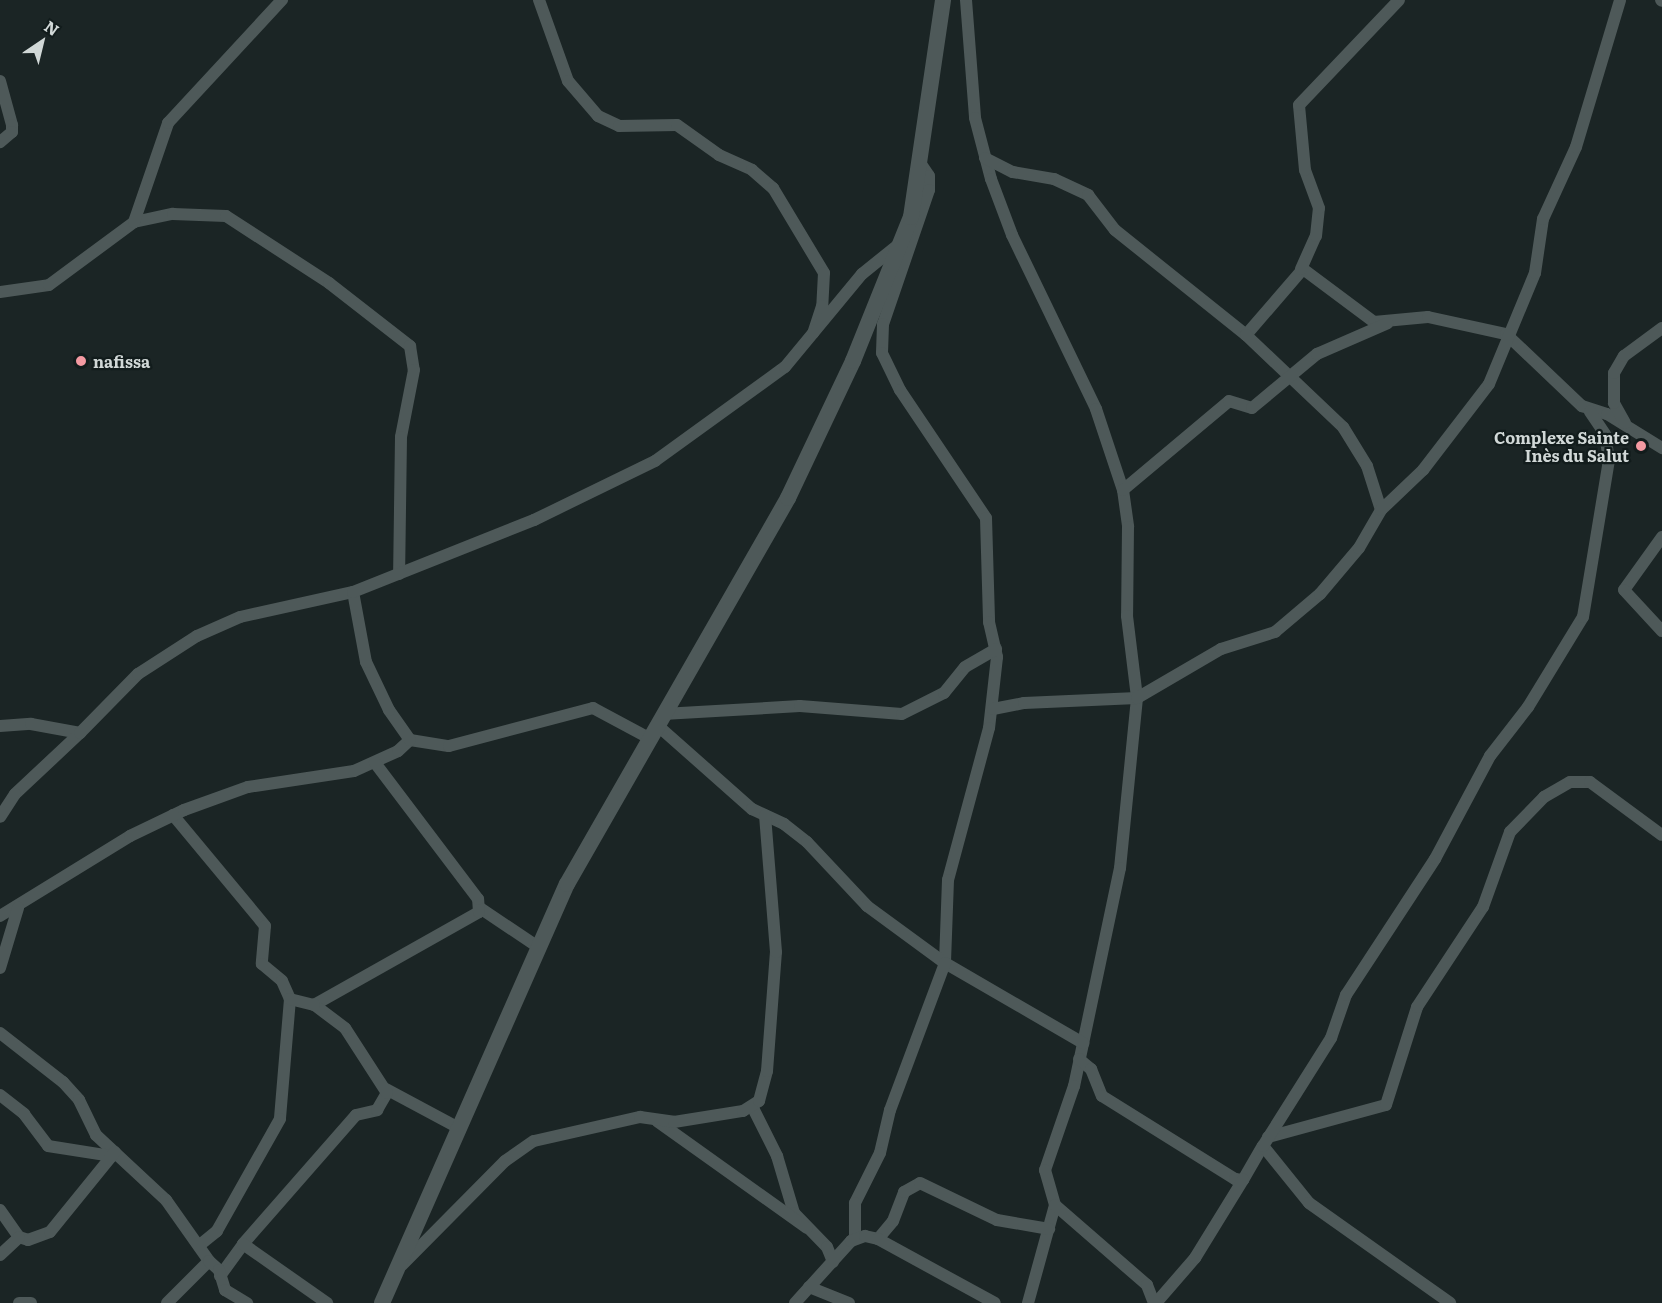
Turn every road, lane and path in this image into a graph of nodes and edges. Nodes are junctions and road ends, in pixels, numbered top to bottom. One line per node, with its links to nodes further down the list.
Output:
1 (282, 0): 11 (street)
2 (539, 0): 19 (street)
3 (943, 0): 10 (street)
4 (966, 0): 9 (street)
5 (1399, 0): 13 (street)
6 (1620, 0): 17 (street)
7 (0, 81): 8 (street)
8 (0, 142)
9 (985, 158): 18 (street); 24 (street)
10 (921, 164): 12 (street); 30 (street)
11 (134, 222): 14 (street); 27 (street)
12 (899, 244): 19 (street); 33 (street)
13 (1301, 269): 15 (street); 18 (street)
14 (0, 292)
15 (1389, 322): 17 (street); 20 (street)
16 (1662, 328): 22 (street)
17 (1506, 334): 21 (street); 25 (street)
18 (1246, 335): 20 (street)
19 (809, 343): 27 (street)
20 (1289, 375): 24 (street); 25 (street)
21 (1590, 412): 22 (street); 58 (street)
22 (1625, 424): 23 (street)
23 (1662, 448)
24 (1123, 490): 31 (street)
25 (1381, 510): 31 (street)
26 (1662, 537): 29 (street)
27 (399, 574): 28 (street)
28 (353, 592): 35 (street); 36 (street)
29 (1662, 631)
30 (996, 649): 32 (street); 33 (street)
31 (1137, 698): 32 (street); 51 (street)
32 (993, 709): 46 (street)
33 (656, 725): 36 (street); 39 (street); 45 (street)
34 (0, 726): 35 (street)
35 (80, 733): 40 (street)
36 (410, 740): 37 (street)
37 (375, 763): 38 (street); 43 (street)
38 (172, 815): 42 (street); 48 (street)
39 (765, 815): 46 (street); 55 (street)
40 (0, 817)
41 (1662, 835): 58 (street)
42 (18, 908): 44 (street); 47 (street)
43 (480, 908): 45 (street); 49 (street)
44 (0, 916)
45 (538, 947): 57 (street)
46 (945, 963): 51 (street); 66 (street)
47 (0, 968)
48 (290, 999): 49 (street); 69 (street)
49 (314, 1005): 53 (street)
50 (0, 1033): 59 (street)
51 (1083, 1043): 52 (street)
52 (1079, 1059): 60 (street); 61 (street)
53 (386, 1089): 57 (street); 68 (street)
54 (0, 1095): 59 (street)
55 (753, 1108): 56 (street); 63 (street)
56 (651, 1117): 63 (street); 73 (street)
57 (457, 1127): 73 (street)
58 (1265, 1141): 60 (street); 87 (street)
59 (114, 1154): 65 (street); 69 (street)
60 (1244, 1180): 86 (street)
61 (1055, 1205): 64 (street); 86 (street)
62 (0, 1210): 65 (street)
63 (807, 1228): 72 (street)
64 (1049, 1229): 67 (street); 85 (street)
65 (19, 1237): 70 (street)
66 (855, 1239): 67 (street); 72 (street)
67 (878, 1239): 84 (street)
68 (243, 1244): 74 (street); 80 (street)
69 (200, 1245): 71 (street)
70 (0, 1255)
71 (209, 1261): 74 (street); 78 (street)
72 (833, 1262): 75 (street)
73 (395, 1272): 81 (street)
74 (220, 1276): 79 (street)
75 (809, 1287): 82 (street); 83 (street)
76 (19, 1303): 77 (street)
77 (32, 1303)
78 (167, 1303)
79 (247, 1303)
80 (327, 1303)
81 (382, 1303)
82 (795, 1303)
83 (849, 1303)
84 (995, 1303)
85 (1028, 1303)
86 (1155, 1303)
87 (1450, 1303)

